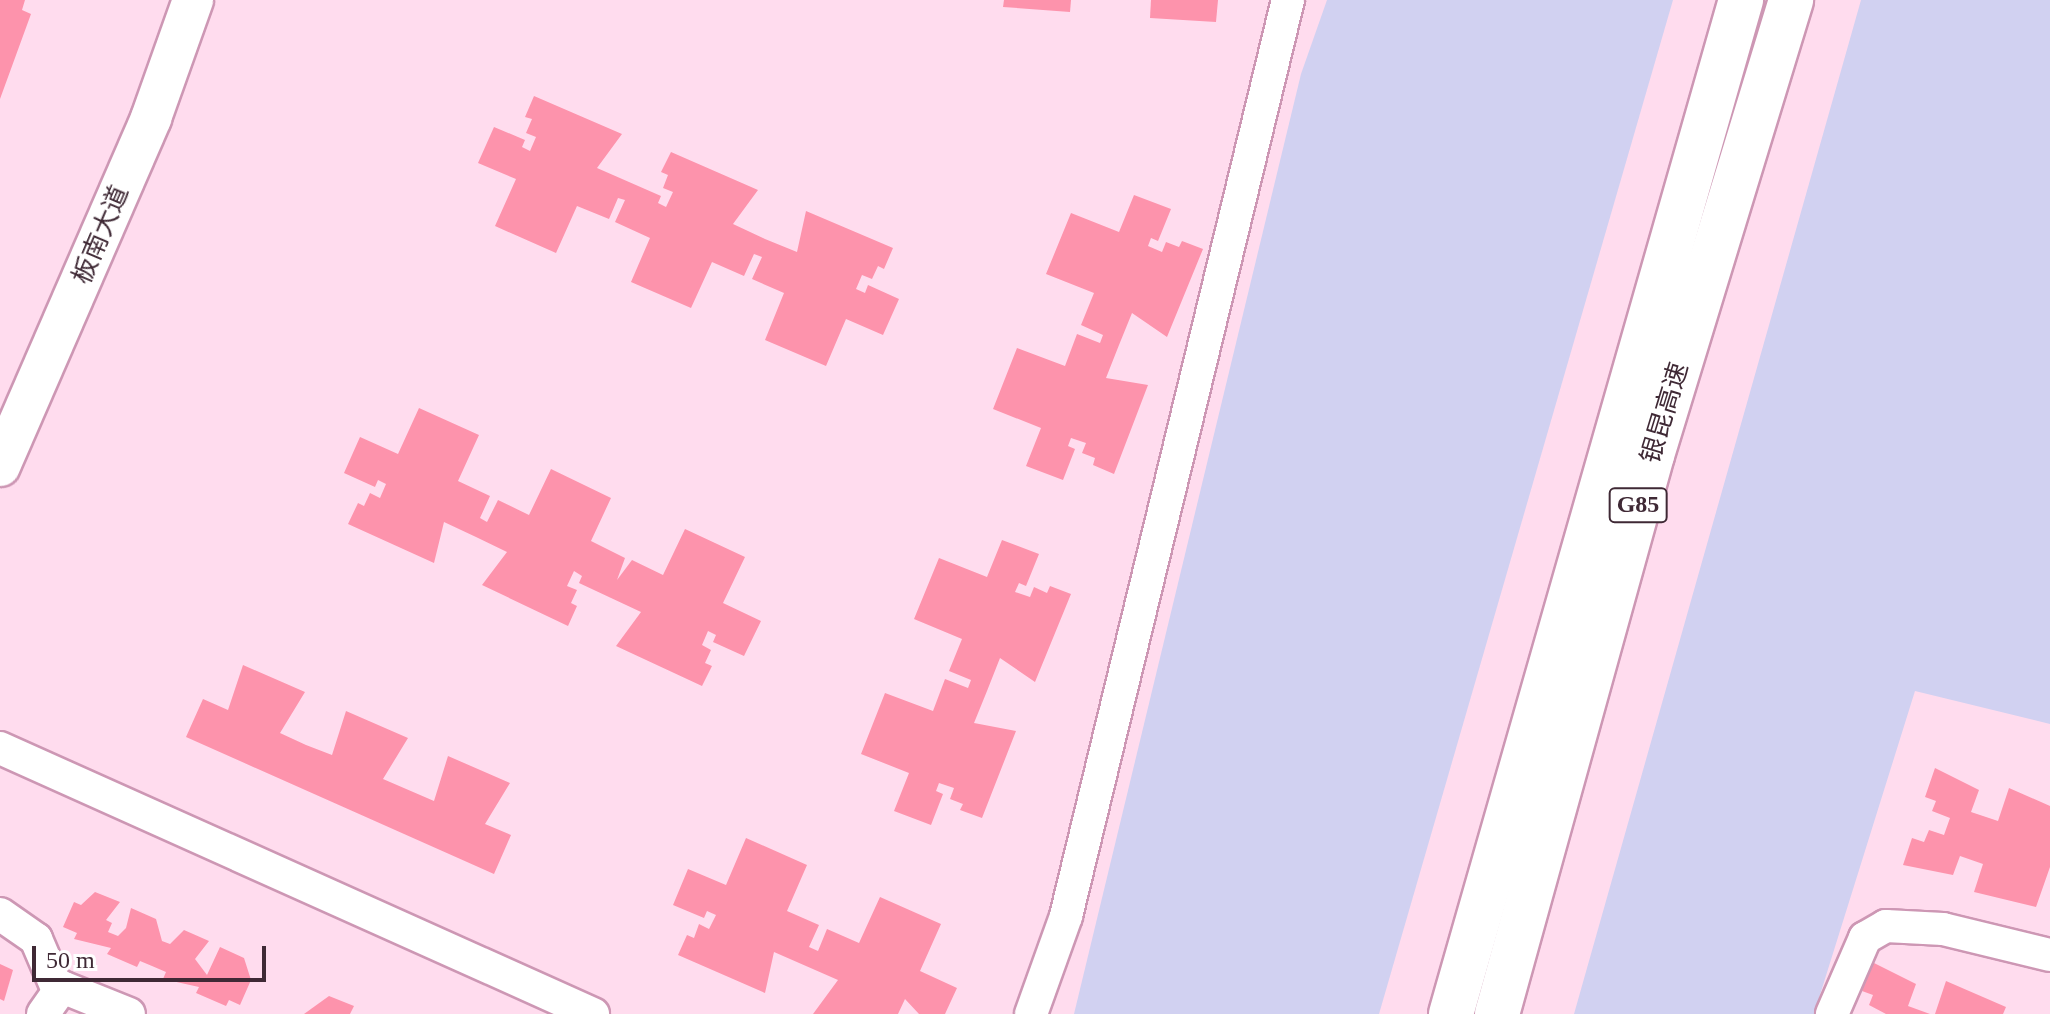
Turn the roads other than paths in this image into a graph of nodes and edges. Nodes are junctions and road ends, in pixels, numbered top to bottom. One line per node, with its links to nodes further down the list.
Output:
1 (193, 0): 5 (main road, 板南大道)
2 (1288, 0): 12 (lane)
3 (1741, 0): 13 (highway, 银昆高速 / G85)
4 (1791, 0): 14 (highway, 银昆高速 / G85)
5 (0, 466)
6 (0, 748): 11 (lane)
7 (0, 914): 9 (lane)
8 (2050, 955): 15 (lane)
9 (50, 1001): 10 (lane)
10 (129, 1014)
11 (593, 1014)
12 (1031, 1014)
13 (1451, 1014)
14 (1497, 1014)
15 (1832, 1014)

